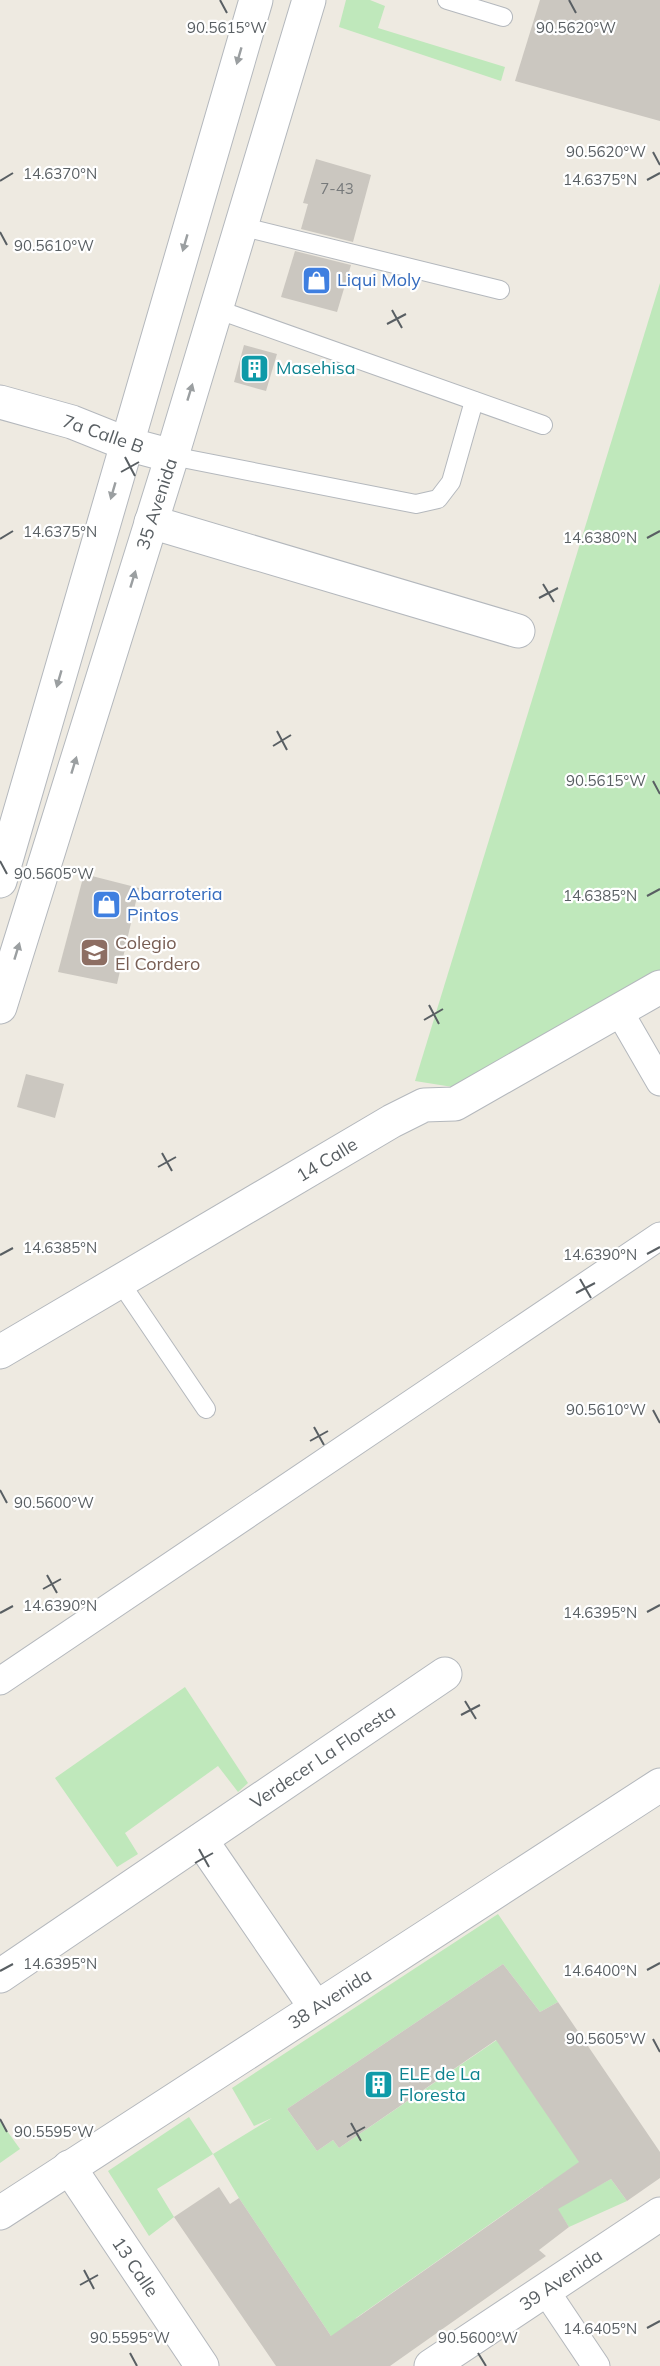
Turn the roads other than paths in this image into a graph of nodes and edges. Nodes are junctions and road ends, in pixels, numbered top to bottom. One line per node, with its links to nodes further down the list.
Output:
1 (256, 0): 11 (street, one-way to 11)
2 (309, 0): 5 (street, 35 Avenida)
3 (447, 0): 4 (lane)
4 (503, 17)
5 (240, 226): 6 (lane); 7 (street, 35 Avenida)
6 (500, 290)
7 (216, 309): 8 (lane); 12 (street, 35 Avenida, one-way to 7)
8 (474, 400): 10 (lane); 12 (lane)
9 (0, 402): 11 (street, 7a Calle B)
10 (543, 425)
11 (127, 444): 12 (street, 7a Calle B); 15 (street, one-way to 15)
12 (172, 456): 13 (street, 35 Avenida)
13 (151, 522): 14 (street); 17 (street, 35 Avenida, one-way to 13)
14 (518, 631)
15 (0, 881)
16 (660, 987): 18 (street, 14 Calle)
17 (0, 1007)
18 (619, 1011): 19 (street); 21 (street, 14 Calle)
19 (660, 1082)
20 (660, 1236): 25 (street)
21 (120, 1282): 22 (street, 14 Calle); 23 (lane)
22 (0, 1352)
23 (206, 1409)
24 (445, 1674): 27 (street, Verdecer La Floresta)
25 (0, 1681)
26 (660, 1785): 29 (street, 38 Avenida)
27 (201, 1840): 28 (street, Verdecer La Floresta); 29 (street)
28 (0, 1976)
29 (316, 2008): 30 (street, 38 Avenida)
30 (69, 2167): 31 (street, 38 Avenida); 34 (street, 13 Calle)
31 (0, 2213)
32 (660, 2214): 33 (street, 39 Avenida)
33 (545, 2290): 35 (street, 39 Avenida); 36 (street)
34 (202, 2366)
35 (431, 2366)
36 (596, 2366)

